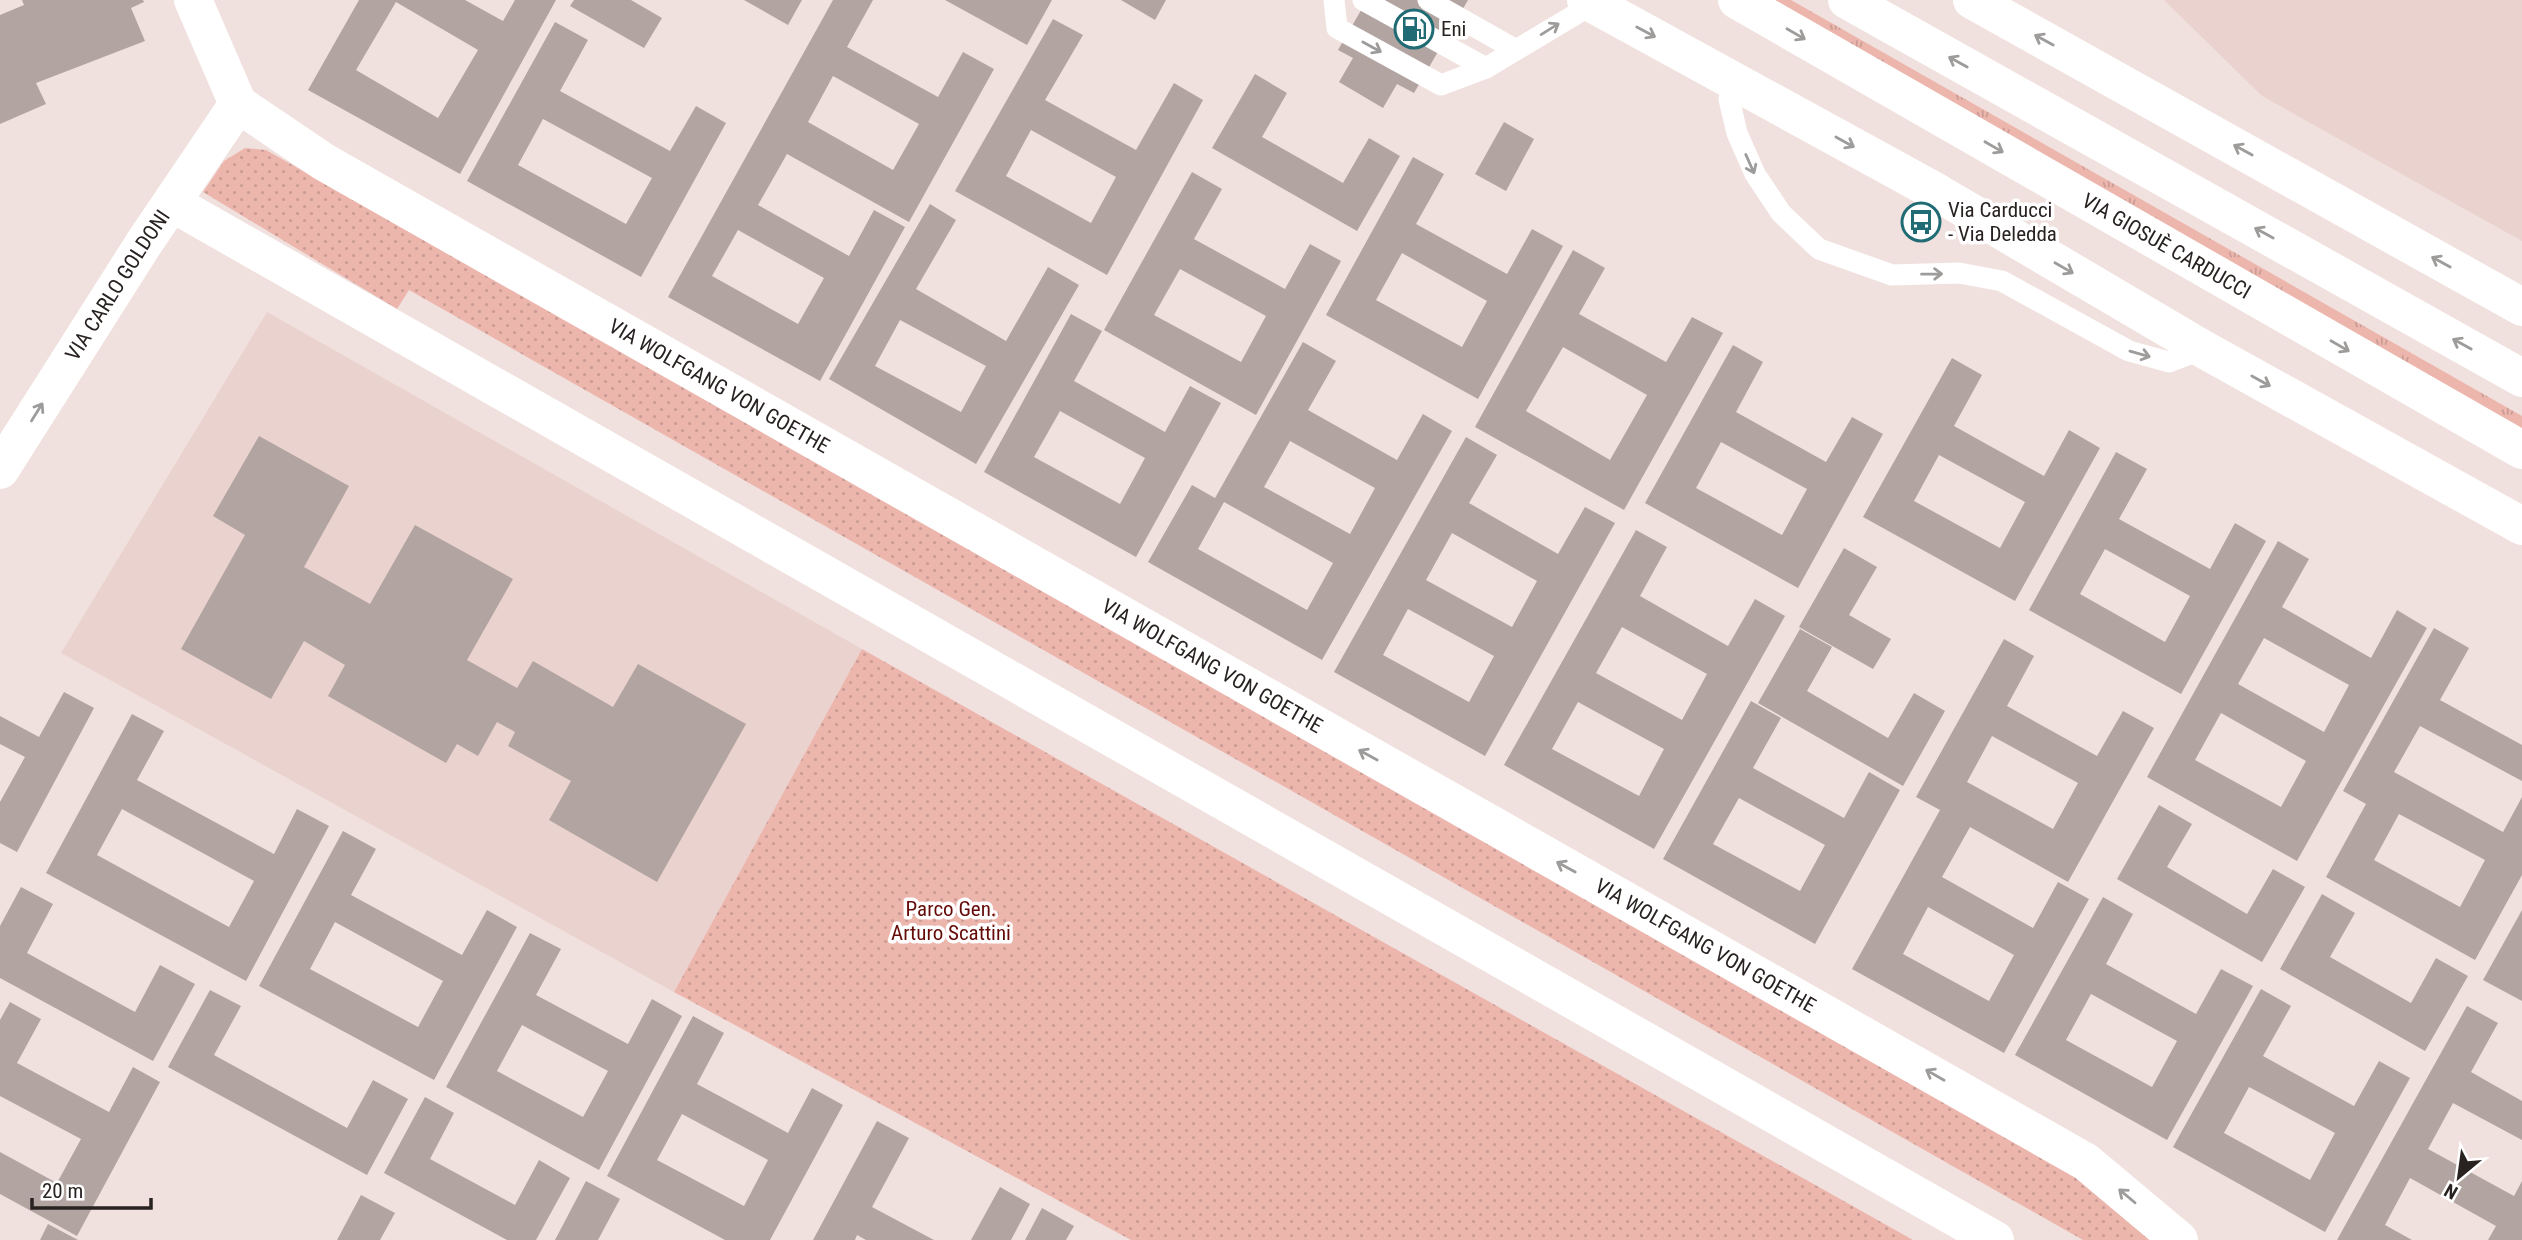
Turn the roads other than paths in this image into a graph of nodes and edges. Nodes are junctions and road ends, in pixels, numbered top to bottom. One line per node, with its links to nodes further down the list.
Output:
1 (193, 0): 12 (street)
2 (1334, 0): 10 (lane, one-way to 10)
3 (1363, 0): 10 (lane)
4 (1428, 0): 9 (lane)
5 (1737, 0): 17 (street, VIA GIOSUÈ CARDUCCI, one-way to 17)
6 (1847, 0): 16 (street, one-way to 6)
7 (1972, 0): 14 (street, one-way to 7)
8 (1589, 2): 9 (lane, one-way to 8); 15 (street, one-way to 15)
9 (1516, 50): 10 (lane)
10 (1486, 68)
11 (1729, 99): 15 (lane, one-way to 15)
12 (238, 104): 13 (street, VIA CARLO GOLDONI); 21 (street, VIA WOLFGANG VON GOETHE, one-way to 12)
13 (172, 203): 18 (street, VIA CARLO GOLDONI, one-way to 13); 20 (street)
14 (2522, 307)
15 (2203, 349): 19 (street, one-way to 19)
16 (2522, 378)
17 (2522, 450)
18 (0, 470)
19 (2522, 526)
20 (1995, 1240)
21 (2179, 1240)

